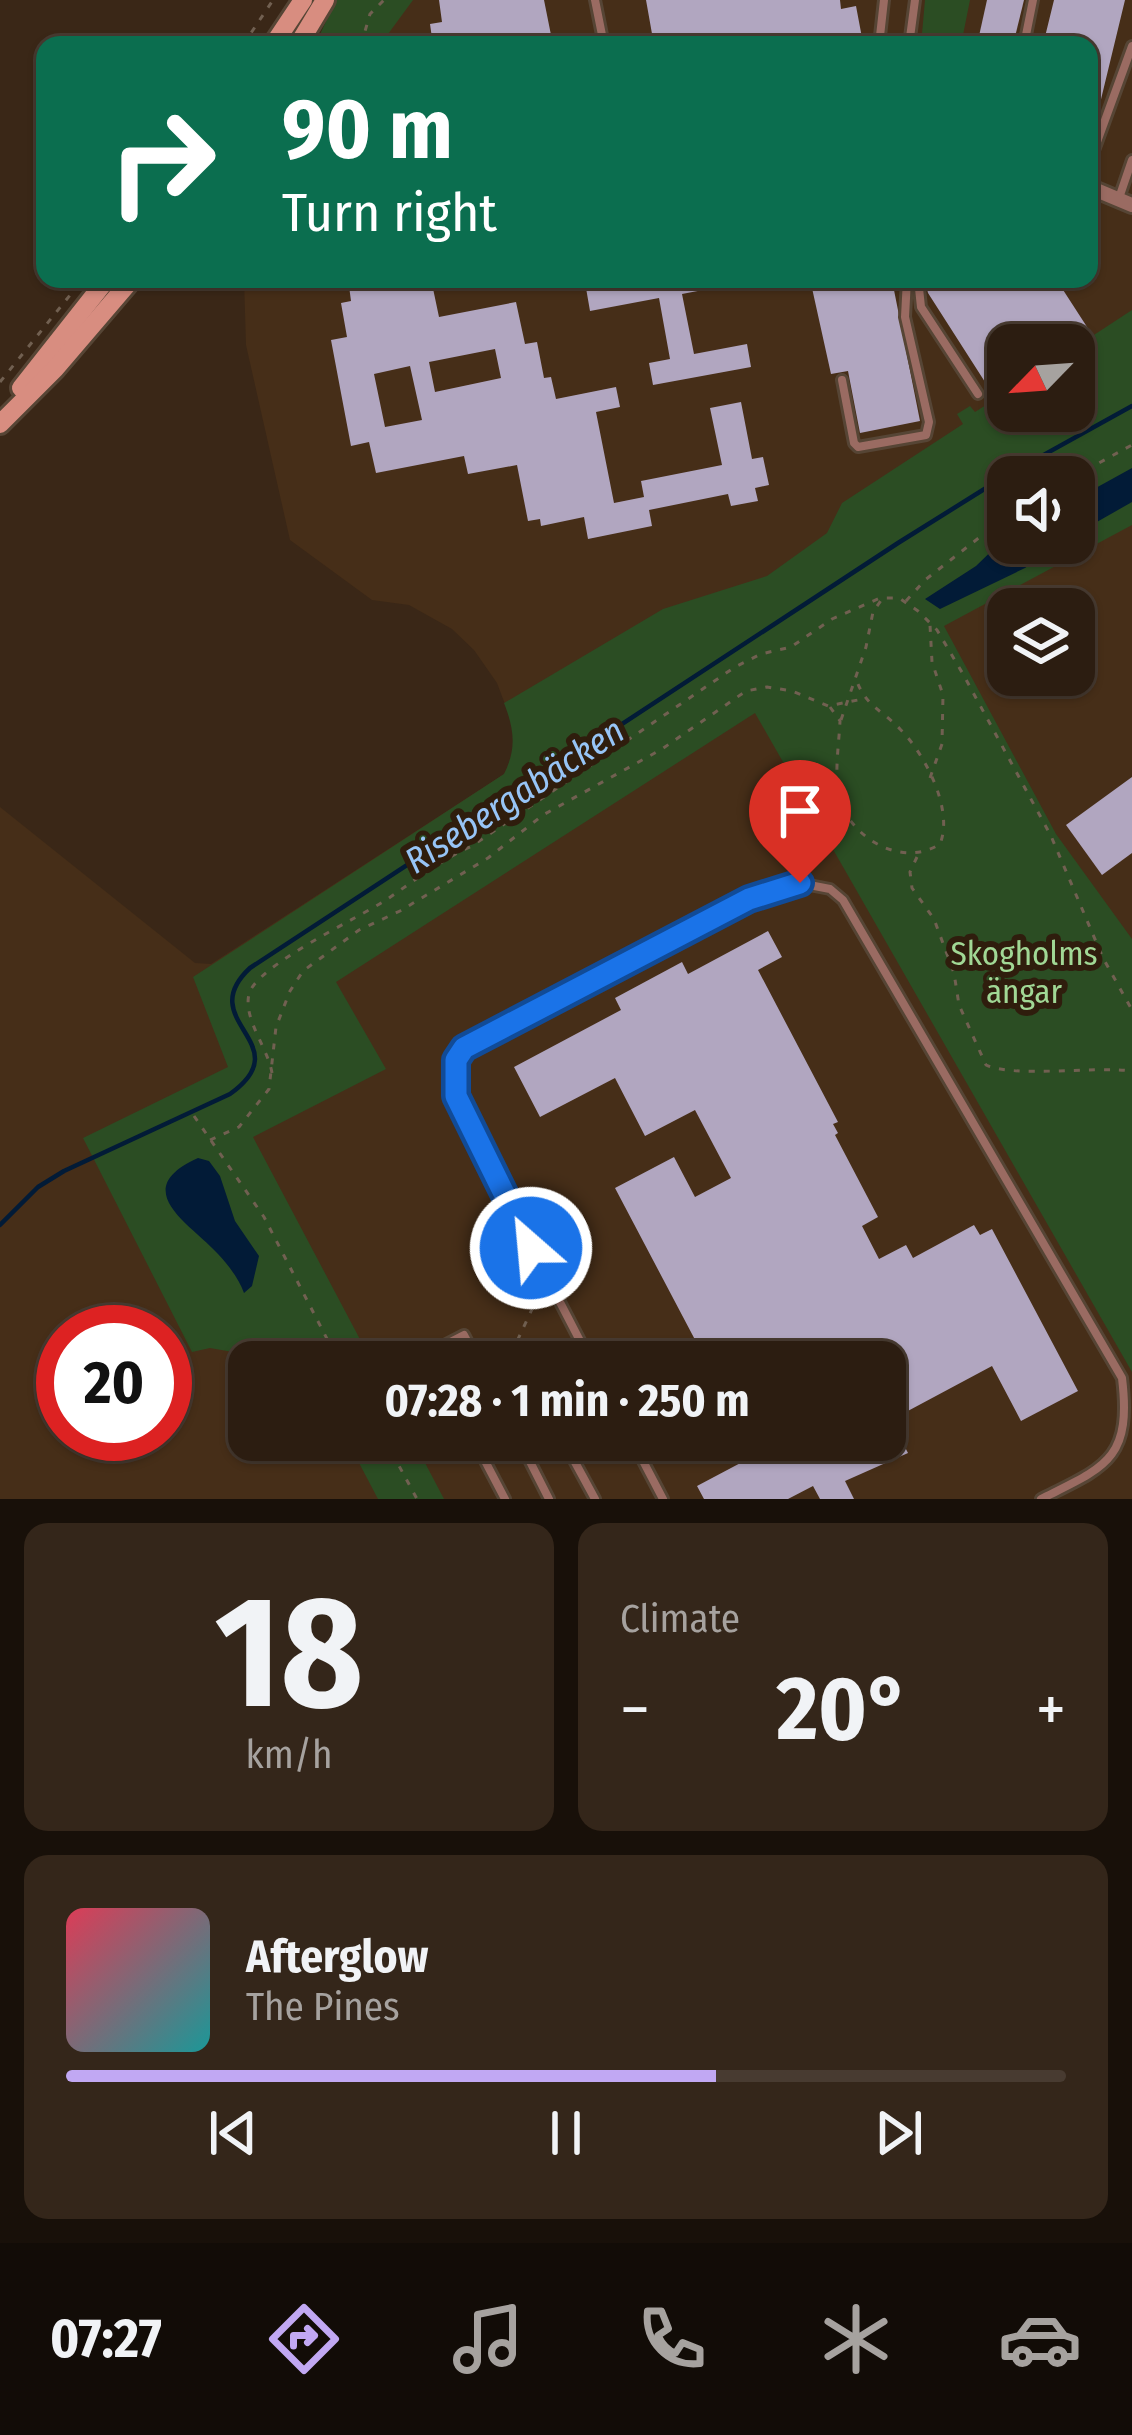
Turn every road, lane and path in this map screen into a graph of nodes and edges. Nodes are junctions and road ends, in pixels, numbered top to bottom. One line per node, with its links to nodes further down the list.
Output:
1 (273, 0): 9 (path)
2 (303, 0): 10 (main road)
3 (325, 0): 11 (main road)
4 (383, 0): 12 (path)
5 (595, 0): 13 (lane)
6 (884, 0): 14 (lane)
7 (915, 0): 15 (lane)
8 (1034, 0): 16 (lane)
9 (249, 36)
10 (279, 36)
11 (303, 36)
12 (364, 36)
13 (602, 36)
14 (880, 36)
15 (910, 36)
16 (1026, 36)
17 (1132, 46): 19 (lane)
18 (1098, 129): 19 (lane)
19 (1101, 130): 20 (lane)
20 (1098, 138)
21 (1132, 160): 22 (lane)
22 (1125, 202)
23 (76, 288): 29 (path)
24 (100, 288): 31 (main road)
25 (124, 288): 32 (main road)
26 (907, 288): 28 (lane)
27 (918, 288): 30 (lane)
28 (842, 380)
29 (0, 382)
30 (977, 394)
31 (0, 413)
32 (0, 424)
33 (1132, 445): 34 (path)
34 (1095, 465)
35 (987, 531): 37 (path)
36 (883, 598): 37 (path); 39 (path); 50 (path)
37 (905, 602): 38 (path)
38 (930, 623): 44 (path); 48 (path)
39 (856, 679): 40 (path); 41 (path)
40 (863, 699): 41 (path); 44 (path)
41 (846, 703): 42 (path); 43 (path)
42 (828, 706): 43 (path); 50 (path)
43 (841, 721): 45 (path)
44 (930, 778): 46 (path)
45 (899, 853): 46 (path); 47 (path)
46 (921, 854): 47 (path)
47 (910, 872): 49 (path)
48 (1132, 1010)
49 (1132, 1071)
50 (272, 1073): 52 (path)
51 (194, 1115): 52 (path)
52 (210, 1139): 54 (path)
53 (547, 1278): 55 (path); 56 (lane); 67 (lane)
54 (328, 1341)
55 (517, 1341)
56 (580, 1341)
57 (396, 1461): 62 (path)
58 (485, 1461): 63 (lane)
59 (530, 1461): 64 (lane)
60 (574, 1461): 65 (lane)
61 (643, 1461): 66 (lane)
62 (417, 1499)
63 (505, 1499)
64 (549, 1499)
65 (595, 1499)
66 (663, 1499)
67 (1042, 1499)

